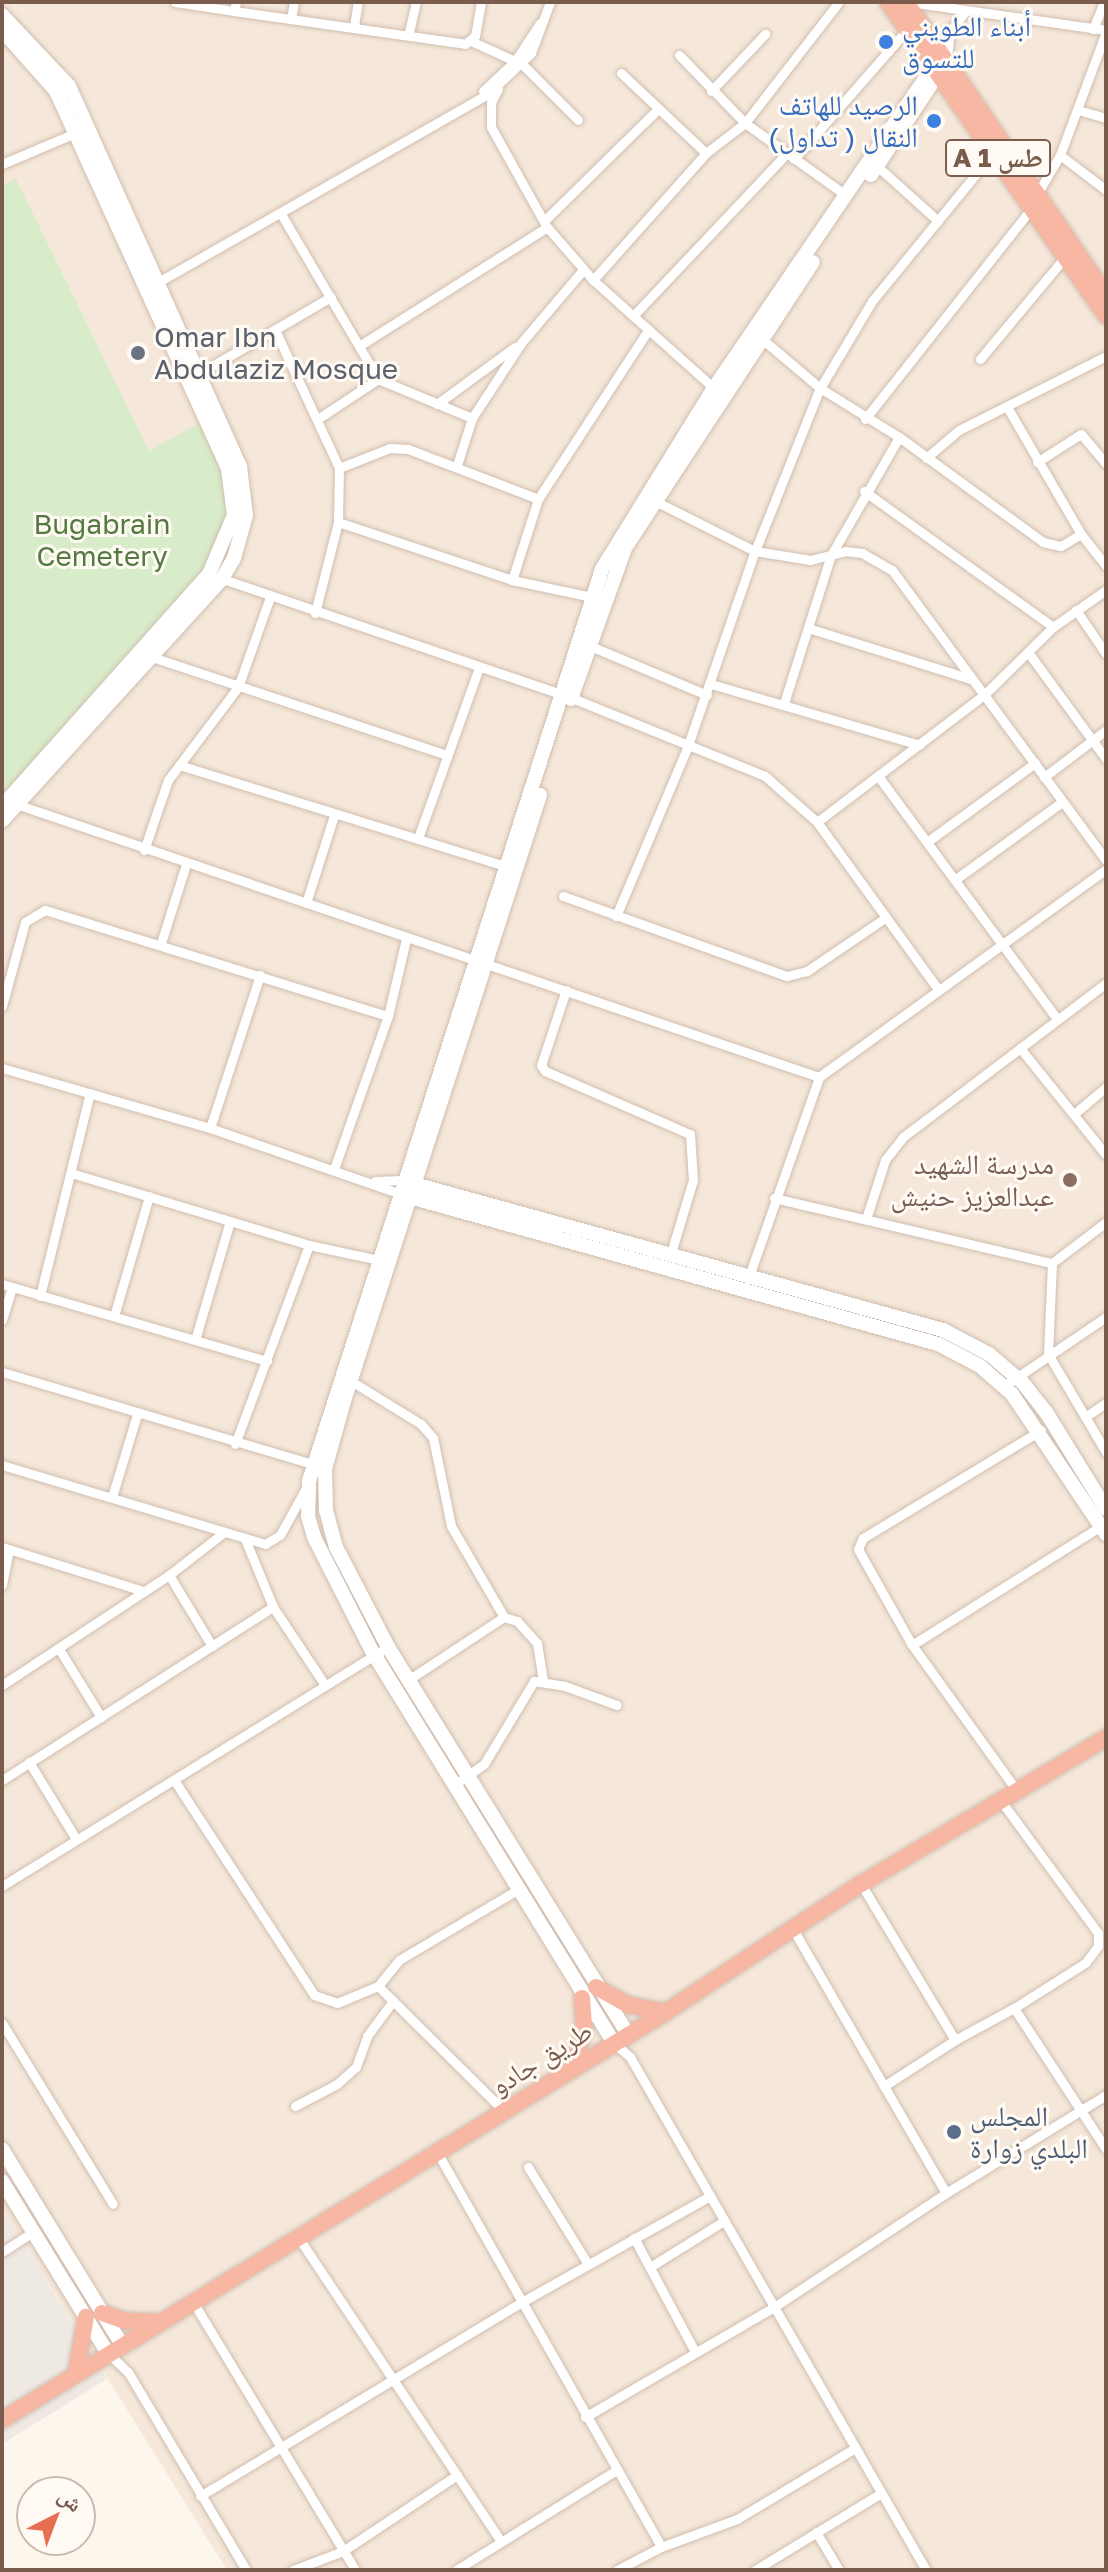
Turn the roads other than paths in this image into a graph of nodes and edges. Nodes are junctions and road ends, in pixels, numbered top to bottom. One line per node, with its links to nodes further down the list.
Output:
1 (175, 2): 11 (street)
2 (294, 2): 14 (street)
3 (358, 2): 15 (street)
4 (416, 2): 20 (street)
5 (481, 2): 22 (street)
6 (549, 2): 24 (street)
7 (839, 2): 34 (street)
8 (888, 2): 16 (highway, A 1 طس)
9 (907, 2): 12 (street); 25 (highway, A 1 طس)
10 (1104, 2): 17 (street)
11 (235, 6): 14 (street)
12 (965, 12): 17 (street); 25 (street)
13 (2, 15): 35 (street)
14 (291, 19): 15 (street)
15 (354, 26): 20 (street)
16 (908, 29): 25 (highway, A 1 طس); 39 (street)
17 (1093, 29): 19 (street)
18 (2, 30): 35 (street)
19 (1106, 31): 31 (street)
20 (409, 32): 22 (street)
21 (765, 34): 28 (street)
22 (471, 41): 24 (street)
23 (679, 55): 28 (street)
24 (519, 63): 27 (street); 29 (street); 33 (street)
25 (940, 63): 36 (highway, A 1 طس); 41 (street); 43 (street); 44 (highway, A 1 طس)
26 (621, 73): 30 (street)
27 (504, 82): 29 (street); 47 (street)
28 (711, 91): 34 (street)
29 (472, 102): 45 (street)
30 (657, 110): 37 (street); 47 (street)
31 (1078, 110): 32 (street); 38 (street)
32 (1106, 118)
33 (578, 120)
34 (745, 123): 37 (street); 39 (street)
35 (81, 131): 40 (street); 51 (street)
36 (994, 152): 44 (highway, A 1 طس); 46 (street)
37 (706, 153): 50 (street)
38 (1060, 155): 42 (street); 44 (street)
39 (790, 157): 43 (street); 54 (street)
40 (2, 164)
41 (877, 166): 46 (street); 58 (street)
42 (1106, 190)
43 (847, 196): 66 (street)
44 (1034, 202): 48 (highway, A 1 طس); 52 (highway, A 1 طس); 71 (street)
45 (281, 214): 51 (street); 53 (street)
46 (938, 221): 65 (street)
47 (546, 224): 49 (street); 60 (street)
48 (1065, 257): 55 (highway, A 1 طس); 62 (street)
49 (583, 270): 50 (street); 59 (street)
50 (593, 280): 54 (street)
51 (152, 285): 63 (street)
52 (1106, 295)
53 (331, 297): 56 (street); 60 (street)
54 (633, 316): 57 (street)
55 (1106, 316)
56 (275, 330): 63 (street); 69 (street)
57 (648, 330): 66 (street); 79 (street)
58 (762, 339): 65 (street); 66 (street)
59 (521, 343): 67 (street); 70 (street)
60 (359, 346): 64 (street)
61 (1106, 356): 68 (street)
62 (980, 359)
63 (193, 377): 86 (street)
64 (378, 379): 67 (street); 69 (street)
65 (820, 388): 71 (street); 83 (street)
66 (720, 392): 80 (street); 90 (street)
67 (437, 404): 70 (street)
68 (1007, 407): 73 (street); 74 (street)
69 (319, 418): 77 (street)
70 (472, 418): 76 (street)
71 (865, 419): 72 (street)
72 (899, 437): 73 (street); 78 (street)
73 (926, 458): 82 (street)
74 (1037, 462): 75 (street); 82 (street)
75 (1106, 464)
76 (457, 465): 77 (street); 79 (street)
77 (339, 468): 81 (street)
78 (864, 491): 84 (street); 93 (street)
79 (538, 499): 87 (street)
80 (655, 501): 83 (street); 90 (street)
81 (338, 522): 87 (street); 92 (street)
82 (1081, 534): 85 (street)
83 (755, 551): 84 (street); 101 (street)
84 (831, 555): 94 (street); 100 (street)
85 (1106, 566)
86 (215, 576): 89 (street); 96 (street)
87 (512, 580): 90 (street)
88 (1106, 590): 91 (street)
89 (270, 597): 92 (street); 102 (street)
90 (598, 598): 95 (street)
91 (1076, 610): 93 (street); 97 (street)
92 (315, 613): 99 (street)
93 (1053, 627): 98 (street)
94 (808, 628): 100 (street); 106 (street)
95 (584, 644): 104 (street); 105 (street)
96 (145, 654): 102 (street); 118 (street)
97 (1106, 654)
98 (1030, 655): 103 (street); 108 (street)
99 (479, 668): 105 (street); 111 (street)
100 (971, 679): 103 (street)
101 (711, 684): 104 (street); 106 (street)
102 (238, 687): 111 (street); 114 (street)
103 (985, 694): 109 (street); 113 (street)
104 (707, 695): 110 (street)
105 (567, 696): 110 (street); 127 (street)
106 (784, 703): 109 (street)
107 (1106, 730): 108 (street)
108 (1092, 740): 112 (street); 116 (street)
109 (919, 745): 115 (street)
110 (687, 748): 121 (street); 132 (street)
111 (446, 755): 122 (street)
112 (1106, 759)
113 (1035, 763): 116 (street); 123 (street)
114 (179, 765): 119 (street); 124 (street)
115 (878, 776): 121 (street); 123 (street)
116 (1044, 777): 117 (street)
117 (1062, 802): 125 (street); 129 (street)
118 (9, 804): 120 (street); 124 (street)
119 (334, 815): 122 (street); 131 (street)
120 (2, 821)
121 (817, 822): 133 (street)
122 (418, 838): 127 (street)
123 (927, 842): 129 (street)
124 (144, 850): 126 (street)
125 (1106, 860)
126 (186, 864): 131 (street); 136 (street)
127 (511, 868): 137 (street)
128 (1106, 869): 135 (street)
129 (956, 879): 135 (street)
130 (563, 896): 132 (street)
131 (306, 903): 134 (street)
132 (616, 916): 133 (street)
133 (885, 918): 141 (street)
134 (406, 939): 137 (street); 144 (street)
135 (999, 942): 141 (street); 145 (street)
136 (161, 943): 138 (street); 140 (street)
137 (480, 960): 142 (street); 156 (street)
138 (260, 975): 144 (street); 152 (street)
139 (1106, 983): 145 (street)
140 (3, 988): 143 (street)
141 (937, 988): 148 (street)
142 (566, 990): 148 (street); 163 (street)
143 (2, 1006)
144 (388, 1016): 154 (street)
145 (1057, 1019): 146 (street)
146 (1020, 1048): 151 (street); 159 (street)
147 (2, 1068): 150 (street)
148 (819, 1077): 158 (street)
149 (1106, 1087): 151 (street)
150 (90, 1093): 152 (street); 155 (street)
151 (1074, 1114): 153 (street)
152 (210, 1128): 154 (street)
153 (1106, 1155)
154 (334, 1169): 156 (street)
155 (71, 1173): 157 (street); 168 (street)
156 (407, 1189): 163 (street); 164 (street); 166 (street); 176 (street)
157 (149, 1196): 160 (street); 169 (street)
158 (774, 1198): 159 (street); 166 (street)
159 (866, 1219): 165 (street)
160 (230, 1221): 162 (street); 172 (street)
161 (1106, 1222): 165 (street)
162 (309, 1245): 164 (street); 174 (street)
163 (670, 1256): 166 (street)
164 (379, 1260): 184 (street)
165 (1052, 1263): 173 (street)
166 (746, 1285): 177 (street)
167 (7, 1286): 168 (street); 171 (street)
168 (40, 1296): 169 (street)
169 (114, 1316): 172 (street)
170 (1106, 1317): 173 (street)
171 (2, 1320)
172 (195, 1340): 174 (street)
173 (1048, 1354): 177 (street); 180 (street)
174 (267, 1361): 182 (street)
175 (2, 1372): 179 (street)
176 (351, 1381): 197 (street); 201 (street)
177 (1010, 1382): 181 (street); 188 (street)
178 (1106, 1403): 180 (street)
179 (137, 1414): 182 (street); 187 (street)
180 (1085, 1417): 183 (street)
181 (1041, 1430): 189 (street); 198 (street)
182 (235, 1444): 184 (street)
183 (1106, 1452)
184 (312, 1464): 186 (street)
185 (2, 1465): 187 (street)
186 (309, 1481): 191 (street); 201 (street)
187 (112, 1497): 190 (street)
188 (1106, 1509)
189 (1104, 1530): 198 (street)
190 (223, 1533): 191 (street); 193 (street)
191 (245, 1539): 196 (street)
192 (6, 1548): 194 (street); 195 (street)
193 (169, 1575): 195 (street); 199 (street)
194 (2, 1585)
195 (143, 1591): 200 (street)
196 (273, 1607): 199 (street); 205 (street)
197 (504, 1617): 202 (street); 203 (street)
198 (912, 1645): 213 (street)
199 (212, 1646): 207 (street)
200 (59, 1649): 204 (street); 207 (street)
201 (381, 1651): 202 (street); 205 (street); 212 (street)
202 (408, 1680): 212 (street)
203 (543, 1680): 206 (street); 212 (street)
204 (2, 1685)
205 (325, 1685): 211 (street)
206 (617, 1705)
207 (101, 1717): 209 (street)
208 (1106, 1738): 213 (highway, طريق جادو)
209 (29, 1762): 210 (street); 215 (street)
210 (2, 1780)
211 (174, 1780): 215 (street); 220 (street)
212 (460, 1781): 218 (street); 221 (street)
213 (1017, 1791): 214 (highway, طريق جادو)
214 (1001, 1801): 216 (highway, طريق جادو); 224 (street)
215 (76, 1839): 217 (street)
216 (861, 1884): 219 (highway, طريق جادو); 228 (street)
217 (2, 1886)
218 (517, 1890): 220 (street); 222 (street)
219 (792, 1927): 225 (highway, طريق جادو); 231 (street)
220 (378, 1986): 223 (street)
221 (596, 1987): 225 (highway); 227 (street)
222 (582, 1998): 227 (street); 230 (highway)
223 (393, 2001): 233 (street); 235 (street)
224 (1014, 2008): 228 (street); 234 (street)
225 (666, 2012): 227 (highway, طريق جادو)
226 (2, 2023): 243 (street)
227 (621, 2039): 229 (street); 229 (street); 230 (highway, طريق جادو)
228 (955, 2040): 231 (street)
229 (630, 2057): 242 (street)
230 (574, 2066): 235 (highway, طريق جادو)
231 (884, 2086): 241 (street)
232 (1106, 2095): 234 (street)
233 (295, 2106)
234 (1080, 2108): 237 (street); 241 (street)
235 (504, 2111): 238 (highway, طريق جادو)
236 (2, 2149): 254 (street)
237 (1106, 2149)
238 (437, 2152): 246 (highway, طريق جادو); 252 (street)
239 (528, 2167): 249 (street)
240 (2, 2181): 245 (street)
241 (946, 2193): 253 (street)
242 (710, 2196): 244 (street); 247 (street)
243 (113, 2204)
244 (722, 2222): 250 (street); 253 (street)
245 (33, 2232): 248 (street); 254 (street)
246 (298, 2237): 251 (highway, طريق جادو); 260 (street)
247 (634, 2238): 249 (street); 250 (street)
248 (2, 2252)
249 (588, 2264): 252 (street)
250 (650, 2267): 257 (street)
251 (193, 2302): 255 (highway, طريق جادو); 263 (street)
252 (520, 2303): 260 (street); 261 (street)
253 (774, 2307): 257 (street); 264 (street)
254 (94, 2315): 255 (highway); 256 (street); 259 (highway)
255 (160, 2322): 256 (highway, طريق جادو)
256 (115, 2349): 258 (street); 258 (street); 259 (highway, طريق جادو)
257 (695, 2352): 261 (street)
258 (128, 2372): 268 (street)
259 (76, 2373): 262 (highway, طريق جادو)
260 (390, 2383): 263 (street); 266 (street)
261 (585, 2417): 265 (street)
262 (2, 2420)
263 (279, 2448): 268 (street); 272 (street)
264 (855, 2448): 267 (street); 271 (street)
265 (615, 2471): 270 (street); 271 (street)
266 (457, 2475): 270 (street); 272 (street)
267 (881, 2493): 269 (street); 280 (street)
268 (200, 2496): 273 (street)
269 (816, 2532): 278 (street); 279 (street)
270 (501, 2541): 276 (street)
271 (661, 2547): 277 (street)
272 (343, 2551): 274 (street); 275 (street)
273 (246, 2570)
274 (293, 2570)
275 (355, 2570)
276 (456, 2570)
277 (617, 2570)
278 (755, 2570)
279 (839, 2570)
280 (926, 2570)

